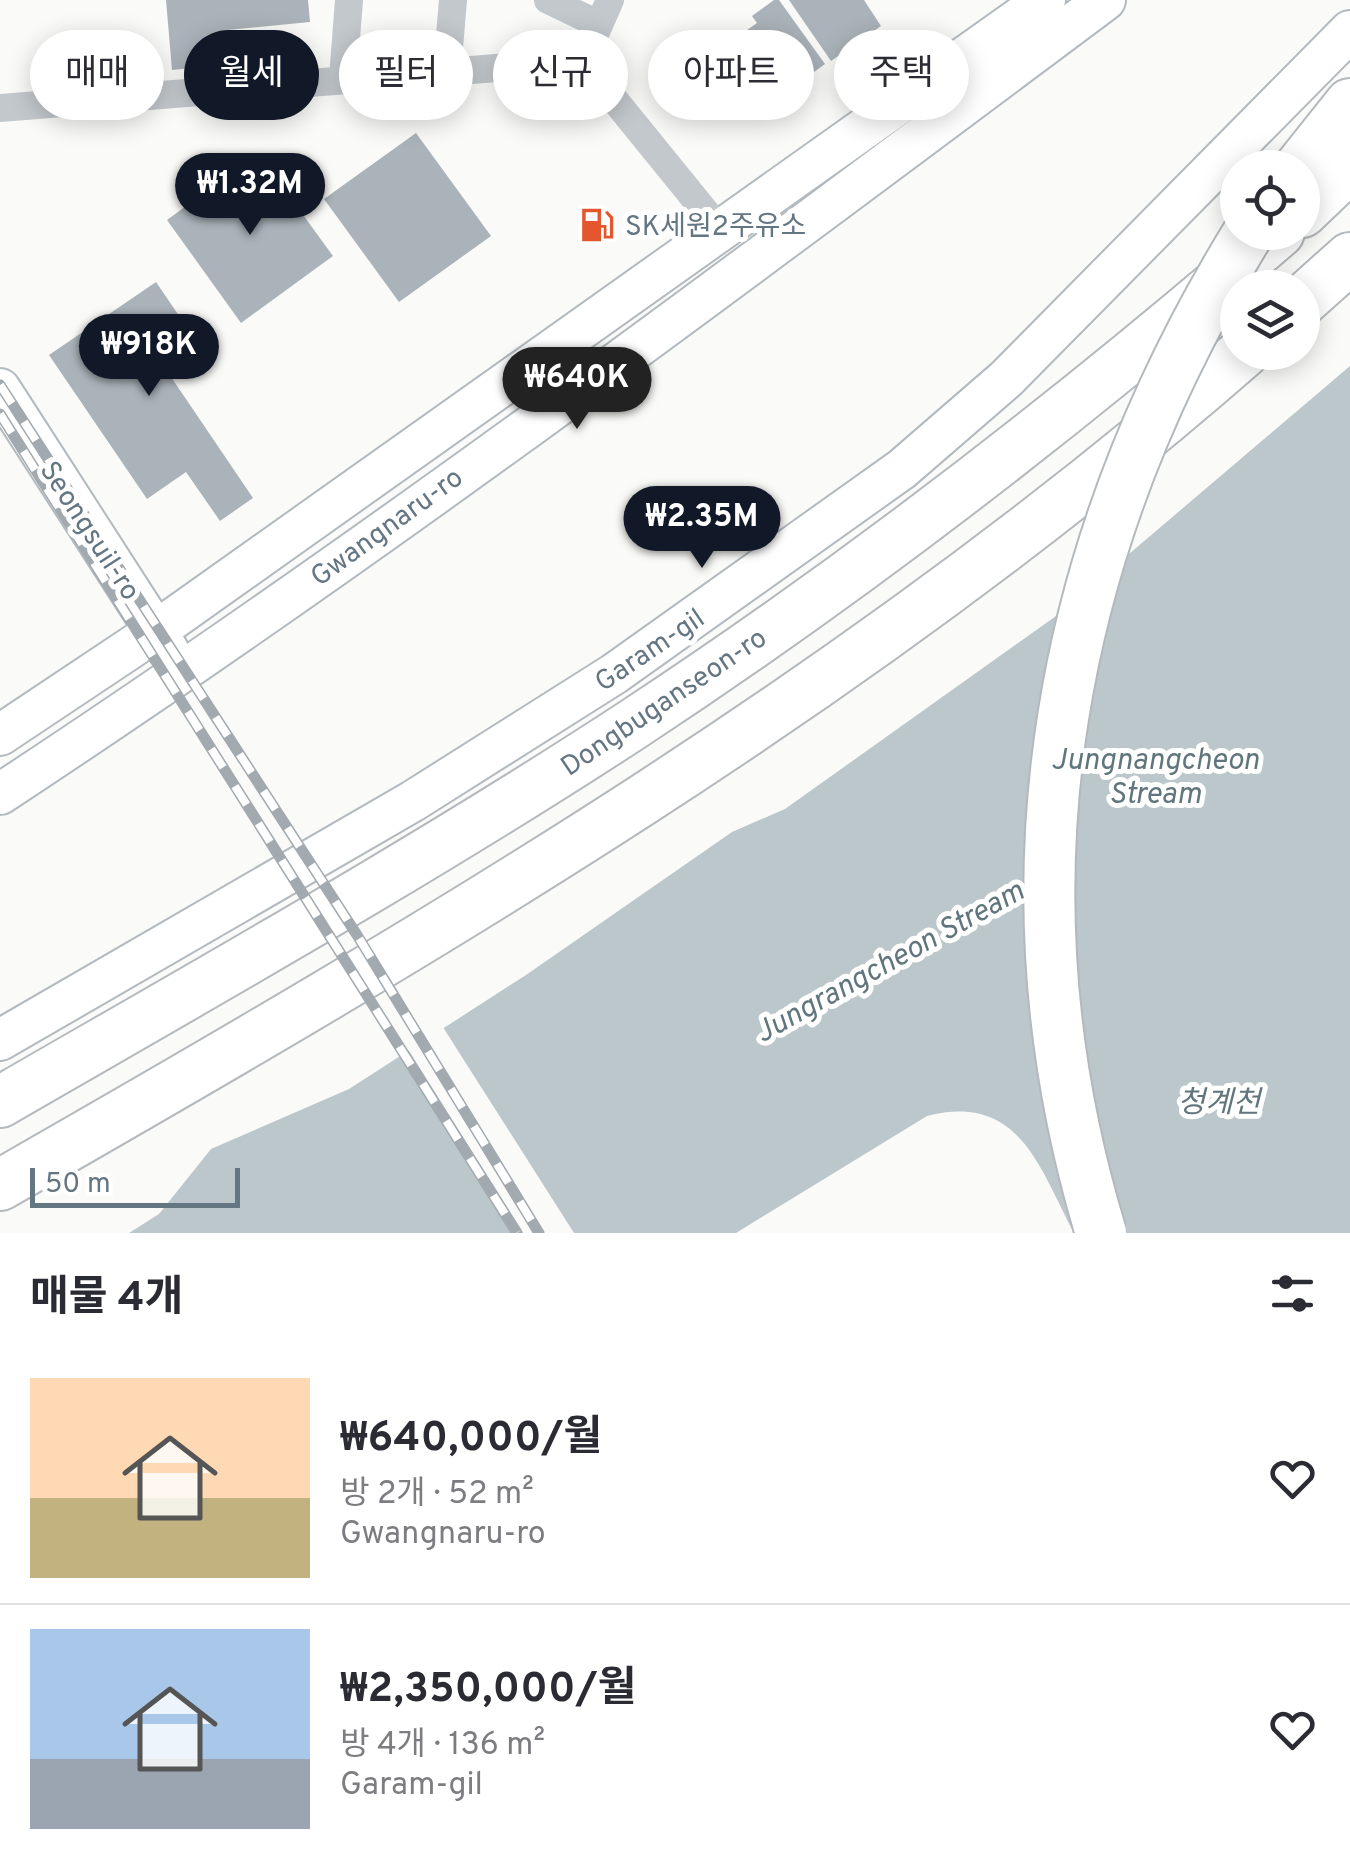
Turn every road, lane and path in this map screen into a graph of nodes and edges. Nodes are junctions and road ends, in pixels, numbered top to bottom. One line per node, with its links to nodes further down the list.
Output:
1 (349, 0): 7 (street)
2 (453, 0): 8 (street)
3 (548, 0): 6 (street)
4 (1045, 0): 17 (main road, Gwangnaru-ro)
5 (1105, 0): 25 (main road, Gwangnaru-ro)
6 (604, 12)
7 (347, 30)
8 (450, 30)
9 (1350, 31): 28 (main road, Garam-gil)
10 (339, 78): 12 (street)
11 (1350, 104): 14 (highway)
12 (0, 108)
13 (628, 117): 17 (street)
14 (1313, 150)
15 (1350, 166): 16 (highway)
16 (1320, 195)
17 (722, 231): 24 (main road, Gwangnaru-ro)
18 (1238, 250): 31 (highway, bridge)
19 (1257, 250): 29 (highway, Dongbuganseon-ro)
20 (1350, 258): 21 (highway)
21 (1320, 284)
22 (1223, 370): 30 (highway)
23 (0, 389): 24 (main road, Seongsuil-ro)
24 (156, 631): 25 (main road, Seongsuil-ro); 26 (main road, Gwangnaru-ro)
25 (182, 672): 27 (main road, Gwangnaru-ro)
26 (0, 735)
27 (0, 794)
28 (0, 1040)
29 (0, 1102)
30 (0, 1185)
31 (1101, 1233)

